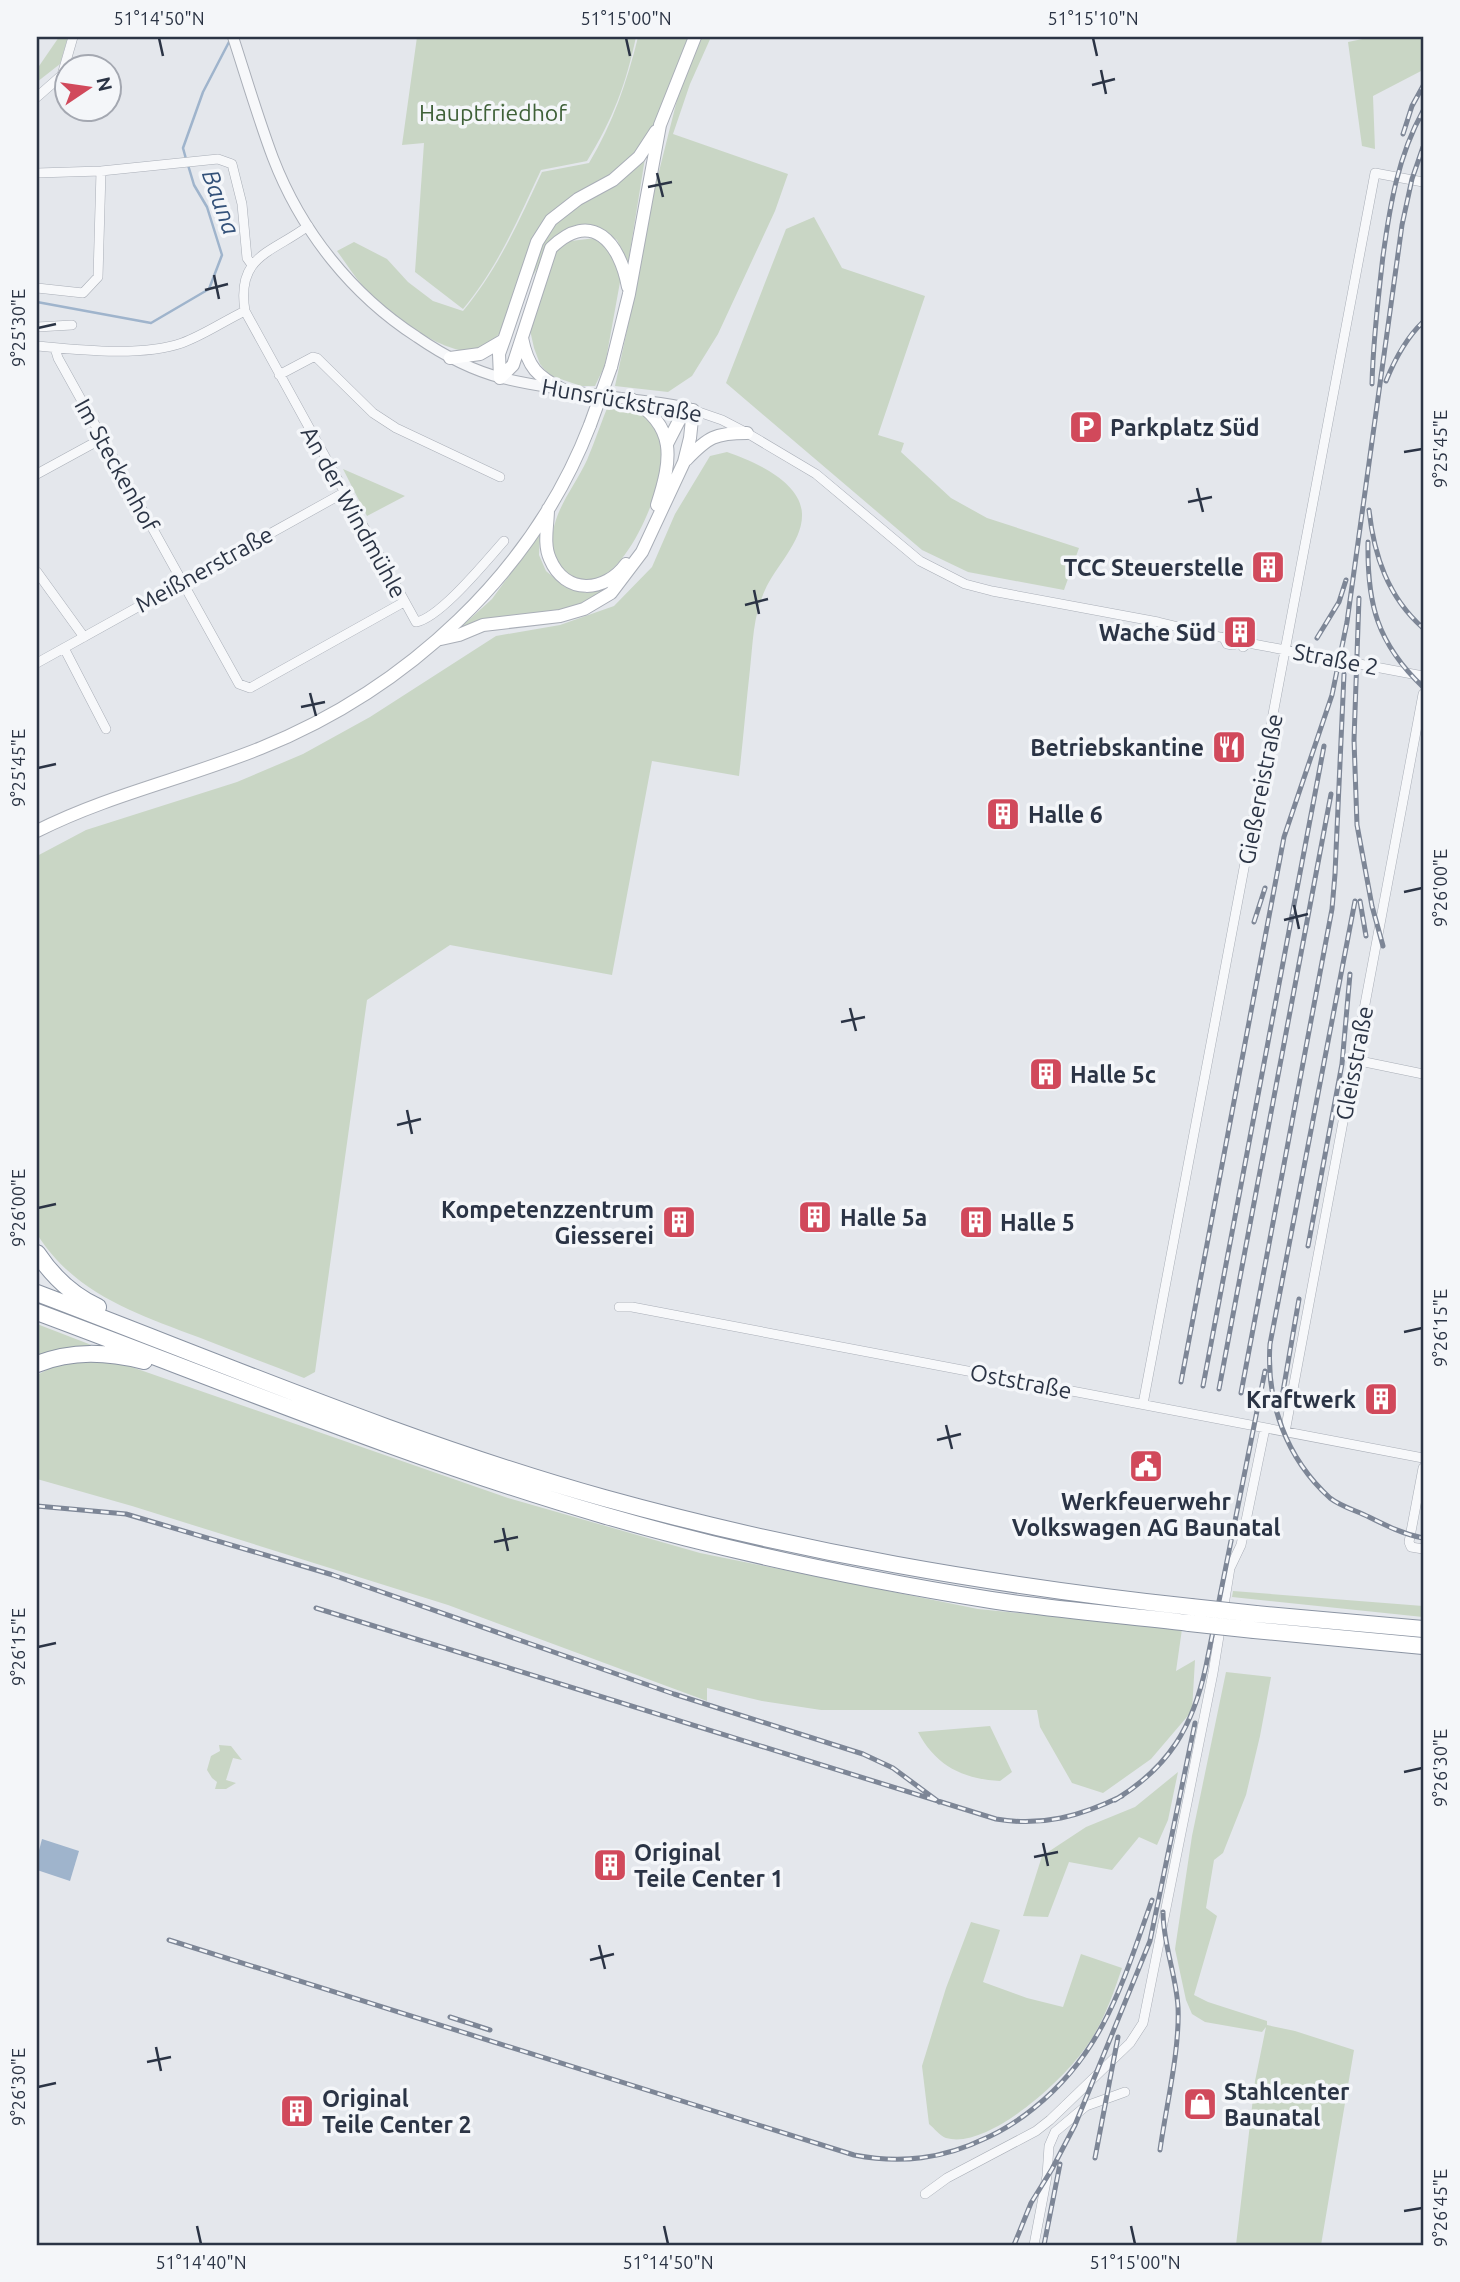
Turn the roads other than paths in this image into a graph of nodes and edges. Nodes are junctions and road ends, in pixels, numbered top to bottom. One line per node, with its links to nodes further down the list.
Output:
1 (73, 37): 4 (street)
2 (233, 37): 9 (street, Hunsrückstraße)
3 (695, 37): 5 (main road)
4 (37, 97)
5 (660, 125): 12 (main road); 17 (main road)
6 (101, 171): 7 (street); 10 (street); 11 (street)
7 (37, 173)
8 (1423, 181): 42 (street, Gießereistraße)
9 (309, 226): 10 (street); 20 (street, Hunsrückstraße)
10 (251, 265): 13 (street, An der Windmühle)
11 (37, 288)
12 (629, 294): 16 (main road); 33 (main road, bridge)
13 (244, 311): 19 (street); 21 (street, An der Windmühle)
14 (72, 325): 15 (street)
15 (37, 327)
16 (522, 338): 22 (main road); 23 (main road)
17 (504, 340): 20 (main road); 22 (main road)
18 (37, 346): 19 (street)
19 (55, 348): 27 (street, Im Steckenhof)
20 (450, 358): 22 (street, Hunsrückstraße)
21 (279, 375): 31 (street); 32 (street, An der Windmühle)
22 (500, 378): 23 (street, Hunsrückstraße)
23 (563, 390): 24 (street, Hunsrückstraße)
24 (631, 399): 25 (street, Hunsrückstraße); 28 (main road)
25 (690, 409): 26 (street, Hunsrückstraße); 28 (main road); 29 (main road)
26 (747, 433): 29 (main road); 40 (street, Hunsrückstraße)
27 (103, 438): 30 (street); 36 (street, Im Steckenhof)
28 (667, 444): 33 (main road)
29 (684, 463): 39 (main road)
30 (37, 474)
31 (500, 477)
32 (345, 492): 36 (street, Meißnerstraße); 37 (street, An der Windmühle)
33 (548, 509): 39 (main road)
34 (504, 541): 37 (street, An der Windmühle)
35 (37, 572): 38 (street)
36 (182, 581): 37 (street, Im Steckenhof); 38 (street, Meißnerstraße)
37 (404, 602)
38 (83, 637): 41 (street, Meißnerstraße)
39 (438, 640): 47 (main road)
40 (1241, 641): 42 (street, Straße 2)
41 (64, 648): 43 (street, Meißnerstraße); 46 (street)
42 (1286, 650): 44 (street, Straße 2); 57 (street, Gießereistraße)
43 (37, 663)
44 (1423, 676)
45 (1423, 694): 48 (street, Gleisstraße)
46 (106, 729)
47 (37, 831)
48 (1355, 1060): 49 (street); 59 (street, Gleisstraße)
49 (1423, 1074)
50 (37, 1253): 54 (highway)
51 (37, 1293): 54 (highway)
52 (620, 1307): 57 (street, Oststraße)
53 (37, 1312): 56 (highway)
54 (115, 1324): 63 (highway)
55 (37, 1364): 56 (highway)
56 (198, 1373): 63 (highway)
57 (1143, 1404): 58 (street, Oststraße)
58 (1265, 1428): 59 (street, Oststraße); 68 (street)
59 (1285, 1432): 60 (street, Oststraße)
60 (1423, 1458)
61 (1423, 1468): 62 (street)
62 (1423, 1549)
63 (1190, 1615): 64 (highway, bridge)
64 (1255, 1622): 65 (highway); 66 (highway)
65 (1423, 1629)
66 (1423, 1646)
67 (1125, 2092): 69 (street)
68 (925, 2194)
69 (1034, 2245)

